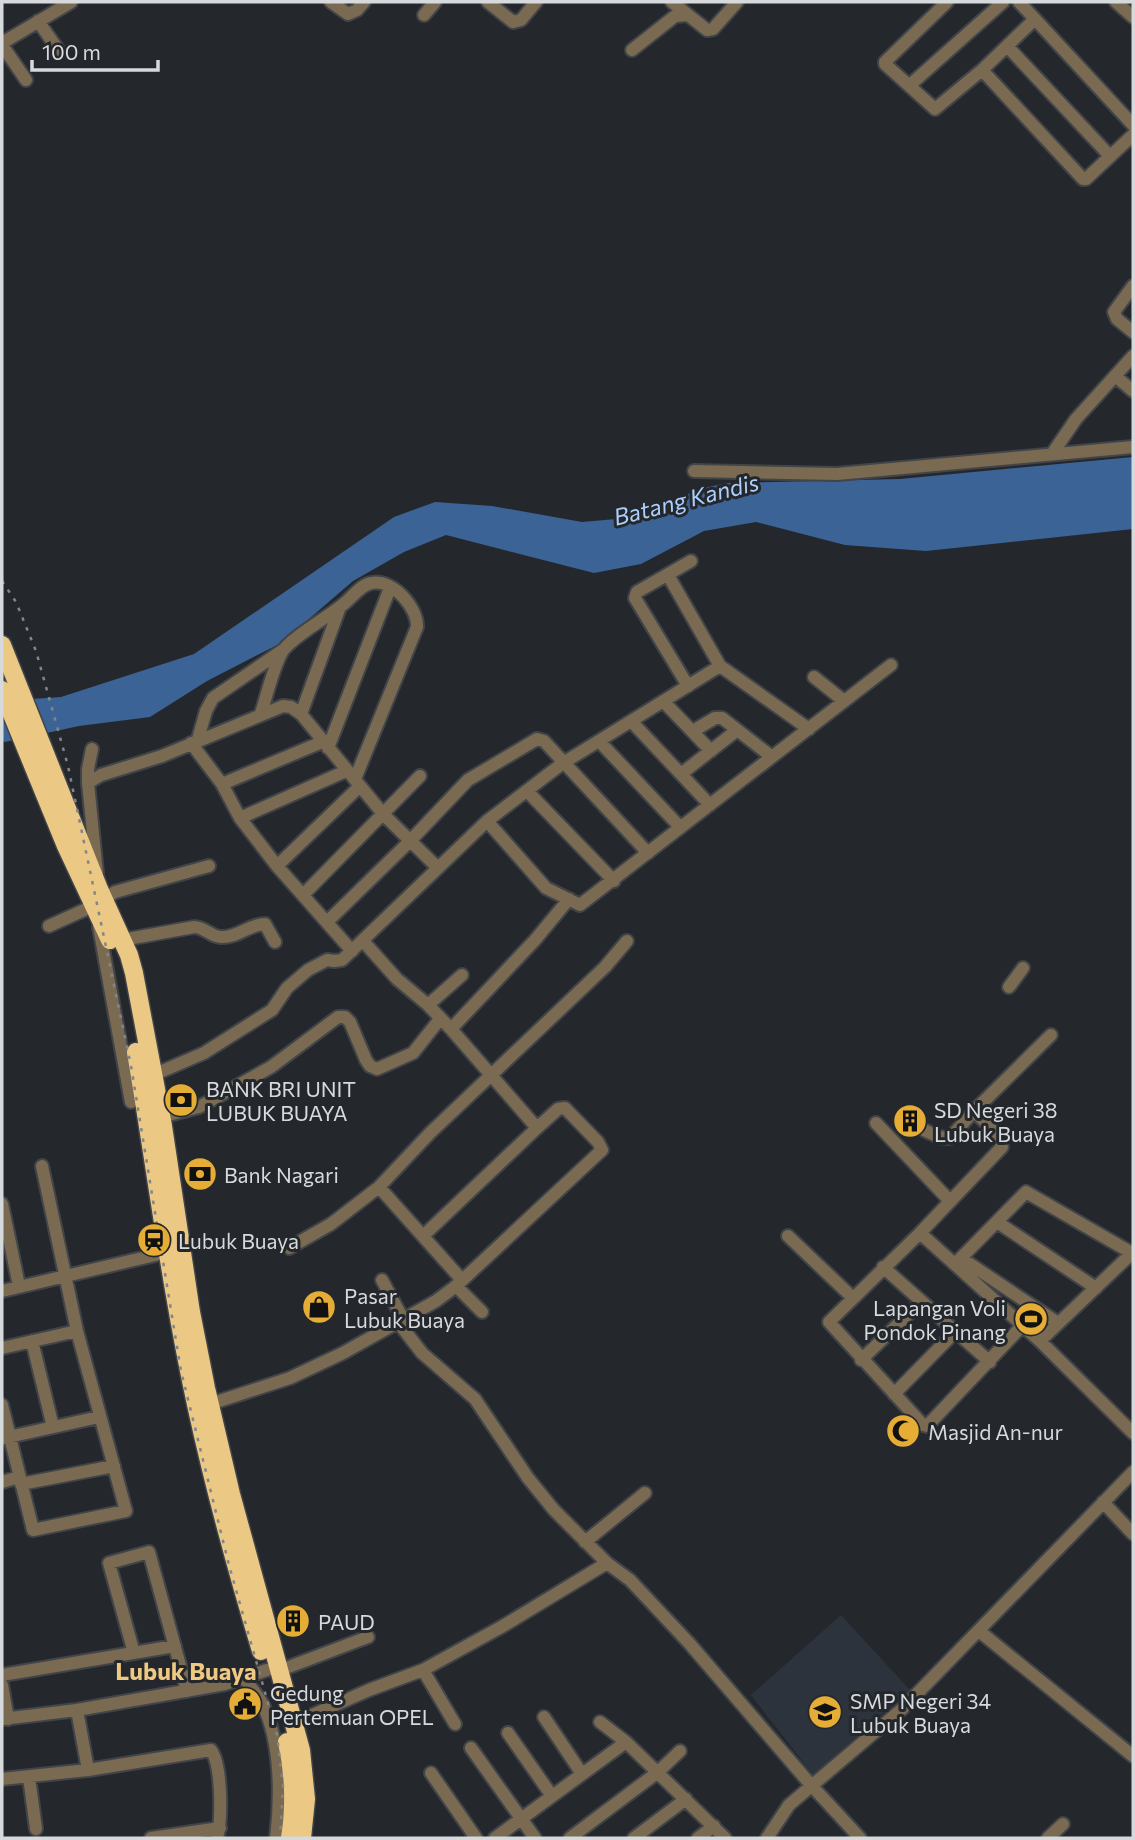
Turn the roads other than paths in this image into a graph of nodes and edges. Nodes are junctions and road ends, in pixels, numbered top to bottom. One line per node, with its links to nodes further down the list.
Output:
1 (71, 2): 17 (street)
2 (331, 2): 3 (street)
3 (364, 2)
4 (435, 2): 13 (street)
5 (488, 2): 6 (street)
6 (536, 2)
7 (672, 2): 14 (street)
8 (737, 2): 14 (street)
9 (947, 2): 24 (street)
10 (1003, 2): 24 (street)
11 (1019, 2): 16 (street)
12 (1116, 2): 15 (street)
13 (424, 15)
14 (687, 15): 20 (street)
15 (1133, 17)
16 (1035, 19): 19 (street); 25 (street)
17 (38, 21): 18 (street); 21 (street)
18 (2, 44): 23 (street)
19 (1007, 46): 22 (street); 27 (street)
20 (632, 50)
21 (59, 51)
22 (982, 71): 24 (street); 27 (street)
23 (26, 80)
24 (909, 85)
25 (1133, 125)
26 (1133, 135): 27 (street)
27 (1110, 156)
28 (1133, 286): 29 (street)
29 (1133, 332)
30 (1133, 356): 31 (street)
31 (1115, 376): 32 (street); 34 (street)
32 (1133, 391)
33 (1133, 447): 34 (street)
34 (1052, 454): 35 (street)
35 (694, 471)
36 (691, 561): 37 (street)
37 (668, 575): 43 (street); 45 (street)
38 (390, 587): 39 (street); 57 (street); 64 (street)
39 (340, 607): 41 (street); 50 (street)
40 (2, 645): 46 (highway)
41 (283, 650): 49 (street); 55 (street)
42 (891, 664): 47 (street)
43 (720, 666): 45 (street); 52 (street)
44 (814, 677): 47 (street)
45 (688, 686): 48 (street)
46 (9, 693): 81 (highway)
47 (844, 701): 52 (street)
48 (664, 702): 51 (street); 53 (street)
49 (261, 713): 50 (street); 55 (street)
50 (301, 714): 57 (street)
51 (631, 721): 56 (street); 62 (street)
52 (808, 729): 60 (street)
53 (694, 731): 54 (street); 59 (street)
54 (736, 731): 59 (street); 60 (street)
55 (194, 741): 65 (street); 66 (street)
56 (599, 741): 61 (street); 72 (street)
57 (325, 745): 64 (street); 66 (street)
58 (92, 749): 65 (street)
59 (711, 751): 62 (street)
60 (772, 757): 68 (street)
61 (563, 763): 67 (street); 73 (street); 74 (street)
62 (681, 774): 68 (street)
63 (421, 776): 69 (street)
64 (354, 779): 69 (street); 70 (street); 76 (street)
65 (88, 783): 81 (street)
66 (222, 784): 70 (street)
67 (527, 791): 71 (street); 78 (street)
68 (710, 805): 72 (street)
69 (384, 815): 73 (street); 79 (street)
70 (240, 818): 76 (street)
71 (487, 821): 77 (street); 80 (street)
72 (680, 828): 74 (street)
73 (410, 841): 77 (street); 82 (street)
74 (648, 853): 78 (street)
75 (209, 866): 81 (street)
76 (277, 866): 79 (street)
77 (438, 868): 86 (street)
78 (614, 881): 80 (street)
79 (304, 894): 82 (street)
80 (569, 899): 94 (street)
81 (98, 901): 83 (street); 84 (highway); 98 (street); 101 (highway)
82 (328, 921): 88 (street)
83 (49, 926)
84 (122, 940): 87 (street); 96 (highway)
85 (627, 940): 97 (street)
86 (363, 941): 88 (street); 92 (street)
87 (275, 942)
88 (352, 951): 96 (street)
89 (1023, 968): 91 (street)
90 (462, 975): 92 (street)
91 (1009, 987)
92 (428, 1005): 93 (street)
93 (440, 1019): 94 (street); 101 (street)
94 (451, 1029): 97 (street)
95 (1051, 1035): 99 (street)
96 (153, 1075): 101 (highway)
97 (490, 1076): 102 (street); 106 (street)
98 (131, 1102)
99 (974, 1111): 103 (street); 107 (street)
100 (876, 1123): 107 (street)
101 (158, 1124): 104 (highway)
102 (537, 1128): 111 (street); 119 (street)
103 (924, 1130)
104 (160, 1152): 114 (highway); 137 (highway)
105 (42, 1166): 117 (street)
106 (379, 1187): 111 (street); 113 (street)
107 (950, 1201): 110 (street)
108 (2, 1204): 120 (street)
109 (997, 1222): 115 (street); 121 (street); 121 (street)
110 (920, 1233): 115 (street); 116 (street)
111 (423, 1236): 119 (street)
112 (788, 1236): 123 (street)
113 (289, 1248)
114 (168, 1252): 117 (street); 157 (highway)
115 (958, 1261): 127 (street); 128 (street)
116 (883, 1267): 123 (street); 124 (street)
117 (65, 1275): 120 (street); 129 (street)
118 (382, 1280): 126 (street)
119 (459, 1283): 125 (street); 126 (street)
120 (19, 1286): 122 (street)
121 (1096, 1288): 127 (street)
122 (2, 1291)
123 (853, 1298): 134 (street)
124 (922, 1302): 130 (street); 134 (street)
125 (482, 1312)
126 (401, 1320): 137 (street); 150 (street)
127 (1058, 1323): 132 (street)
128 (1023, 1326): 132 (street); 135 (street)
129 (77, 1331): 131 (street); 139 (street)
130 (955, 1332): 135 (street); 136 (street)
131 (32, 1341): 133 (street); 140 (street)
132 (1040, 1341): 141 (street)
133 (2, 1348)
134 (862, 1360): 136 (street)
135 (990, 1362): 136 (street)
136 (894, 1394)
137 (210, 1404): 157 (highway)
138 (2, 1405): 142 (street)
139 (99, 1417): 140 (street); 143 (street)
140 (53, 1427): 142 (street)
141 (1133, 1433)
142 (6, 1438): 145 (street)
143 (114, 1466): 145 (street); 145 (street)
144 (1133, 1472): 148 (street)
145 (20, 1480): 146 (street)
146 (2, 1482)
147 (645, 1493): 150 (street)
148 (1103, 1502): 149 (street); 152 (street)
149 (1133, 1534)
150 (585, 1542): 151 (street)
151 (607, 1563): 156 (street); 179 (street)
152 (979, 1631): 172 (street); 179 (street)
153 (368, 1637): 157 (street)
154 (175, 1646): 155 (street); 155 (street); 161 (street)
155 (134, 1653): 158 (street)
156 (422, 1670): 166 (street); 167 (street)
157 (272, 1671): 159 (street); 166 (highway); 181 (highway)
158 (2, 1675)
159 (244, 1678): 161 (street); 191 (street)
160 (2, 1685): 164 (street)
161 (187, 1691): 162 (street)
162 (77, 1710): 164 (street); 173 (street)
163 (544, 1717): 176 (street)
164 (5, 1719)
165 (600, 1722): 169 (street)
166 (294, 1723): 181 (highway)
167 (455, 1724)
168 (508, 1733): 180 (street)
169 (626, 1742): 174 (street); 176 (street)
170 (471, 1748): 183 (street)
171 (680, 1751): 174 (street)
172 (1133, 1756)
173 (88, 1770): 177 (street); 187 (street)
174 (658, 1772): 182 (street); 189 (street)
175 (431, 1773): 192 (street)
176 (582, 1774): 180 (street)
177 (29, 1776): 178 (street); 186 (street)
178 (2, 1779)
179 (811, 1786): 198 (street); 199 (street)
180 (552, 1796): 183 (street)
181 (299, 1798): 188 (highway)
182 (686, 1799): 185 (street); 195 (street)
183 (521, 1818): 193 (street); 194 (street)
184 (1063, 1824): 200 (street)
185 (714, 1826): 196 (street); 197 (street)
186 (36, 1829)
187 (219, 1833): 190 (street)
188 (297, 1833)
189 (576, 1836)
190 (151, 1838)
191 (276, 1838)
192 (476, 1838)
193 (495, 1838)
194 (535, 1838)
195 (634, 1838)
196 (698, 1838)
197 (725, 1838)
198 (766, 1838)
199 (860, 1838)
200 (1048, 1838)

